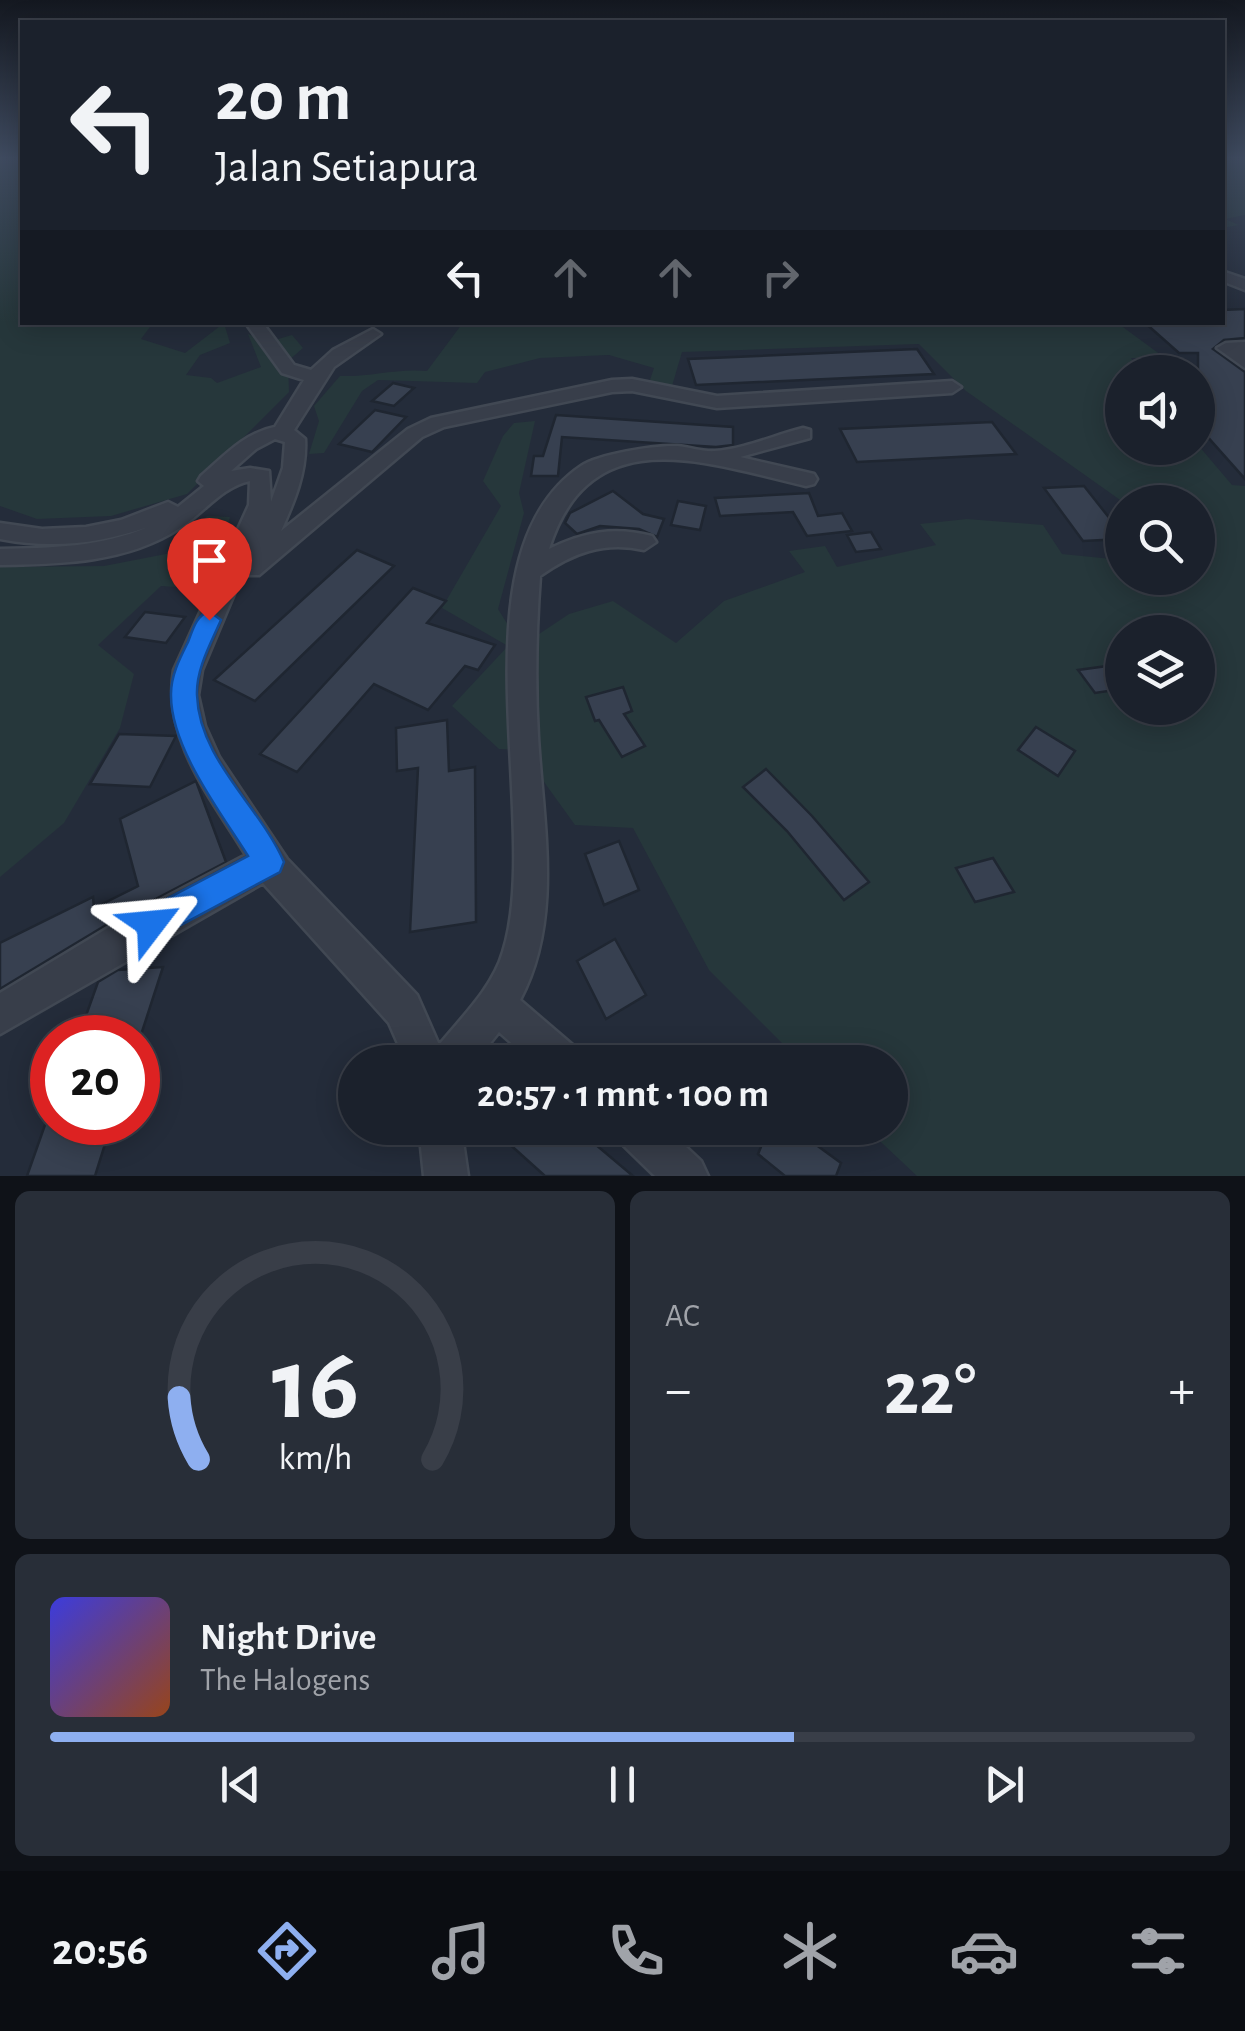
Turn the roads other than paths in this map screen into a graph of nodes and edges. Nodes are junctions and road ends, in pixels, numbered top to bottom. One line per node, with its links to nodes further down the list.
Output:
1 (256, 325): 5 (street)
2 (372, 334): 5 (street)
3 (1245, 347): 4 (street)
4 (1245, 363)
5 (314, 377): 7 (street)
6 (952, 387): 14 (street)
7 (282, 433): 11 (street); 14 (street)
8 (803, 434): 9 (street)
9 (705, 458): 10 (street); 15 (street)
10 (806, 479)
11 (0, 530)
12 (644, 542): 15 (street)
13 (0, 557): 16 (street)
14 (250, 569): 16 (street)
15 (528, 571): 18 (street)
16 (220, 595): 17 (street)
17 (269, 862): 19 (street); 20 (street)
18 (498, 1006): 21 (street); 22 (street)
19 (0, 1015)
20 (419, 1045)
21 (465, 1045)
22 (543, 1045)
23 (442, 1145): 25 (street)
24 (654, 1145): 26 (street)
25 (446, 1176)
26 (686, 1176)

